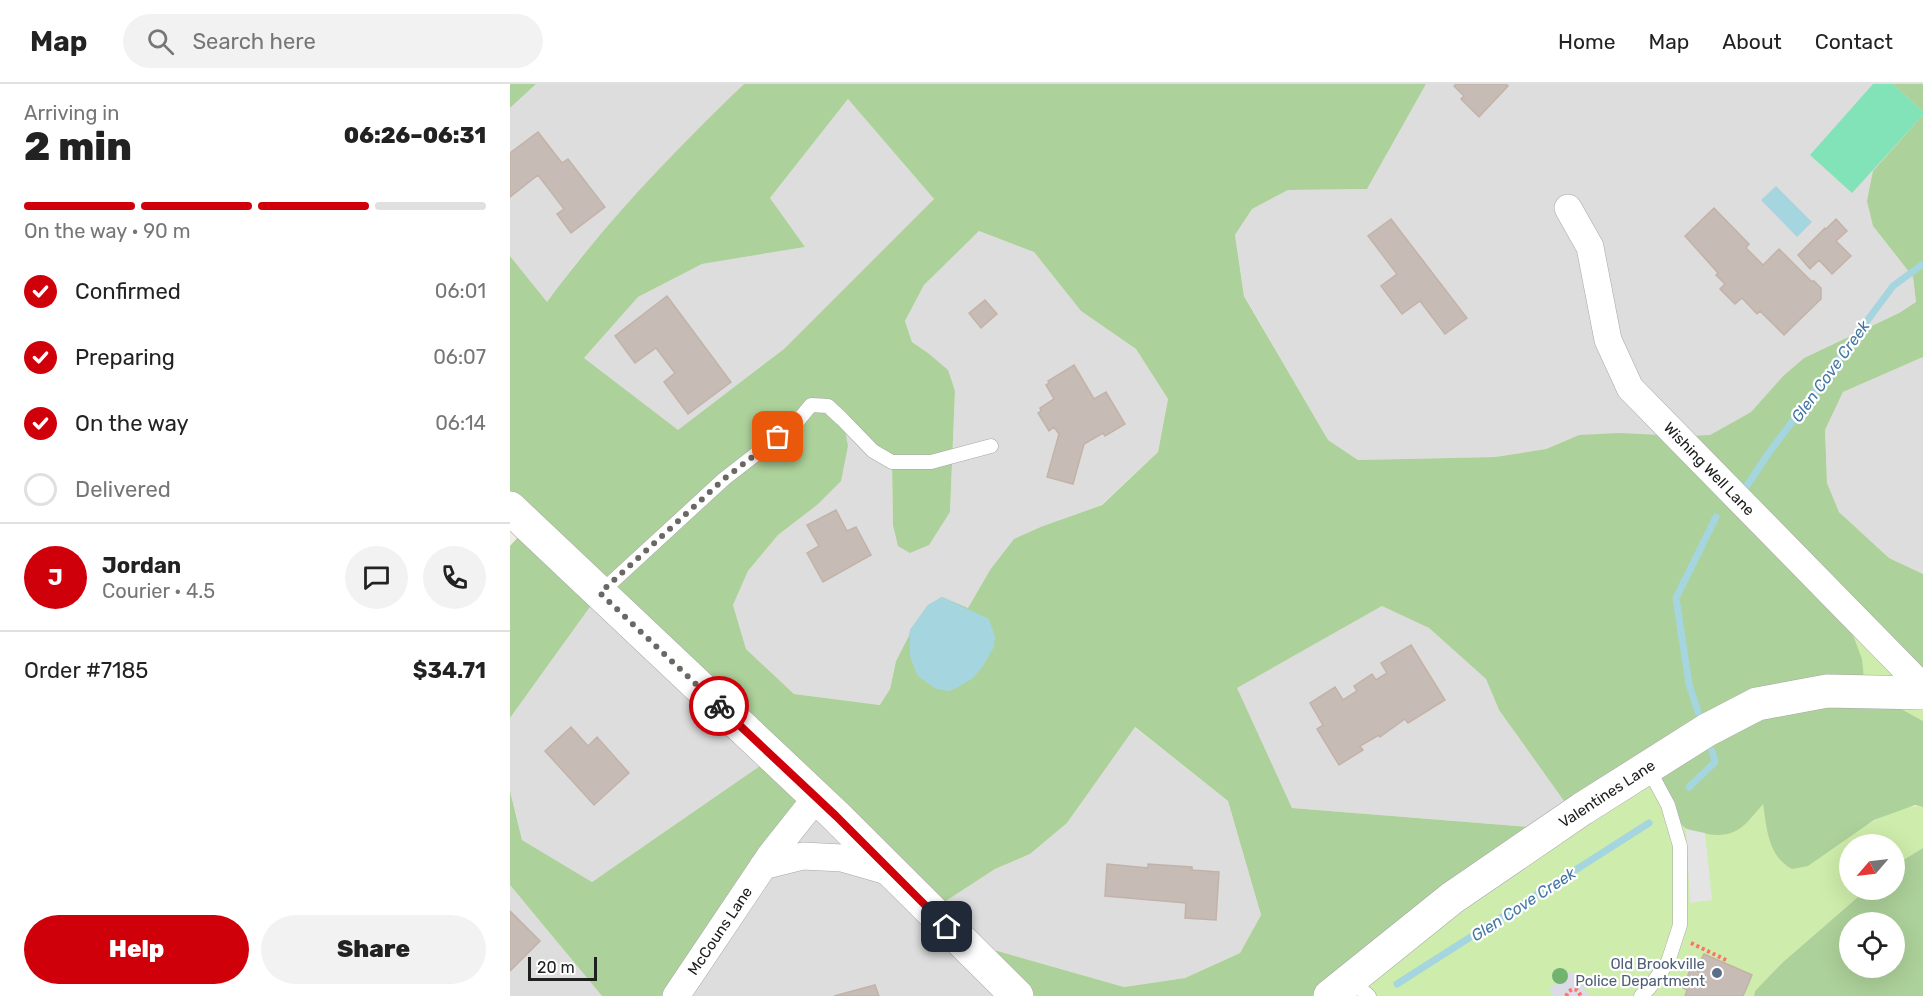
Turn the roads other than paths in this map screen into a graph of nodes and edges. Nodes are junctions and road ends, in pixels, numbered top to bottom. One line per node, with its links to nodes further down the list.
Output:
1 (1568, 208): 5 (street, Wishing Well Lane)
2 (991, 446): 4 (lane)
3 (510, 508): 4 (street)
4 (600, 593): 8 (street)
5 (1923, 687)
6 (1923, 693): 7 (street, Valentines Lane)
7 (1648, 768): 11 (street, Valentines Lane); 14 (lane)
8 (816, 798): 9 (street, McCouns Lane); 10 (street)
9 (763, 866): 10 (street); 12 (street, McCouns Lane)
10 (891, 872): 13 (street)
11 (1350, 991)
12 (676, 996)
13 (1017, 996)
14 (1641, 996)

